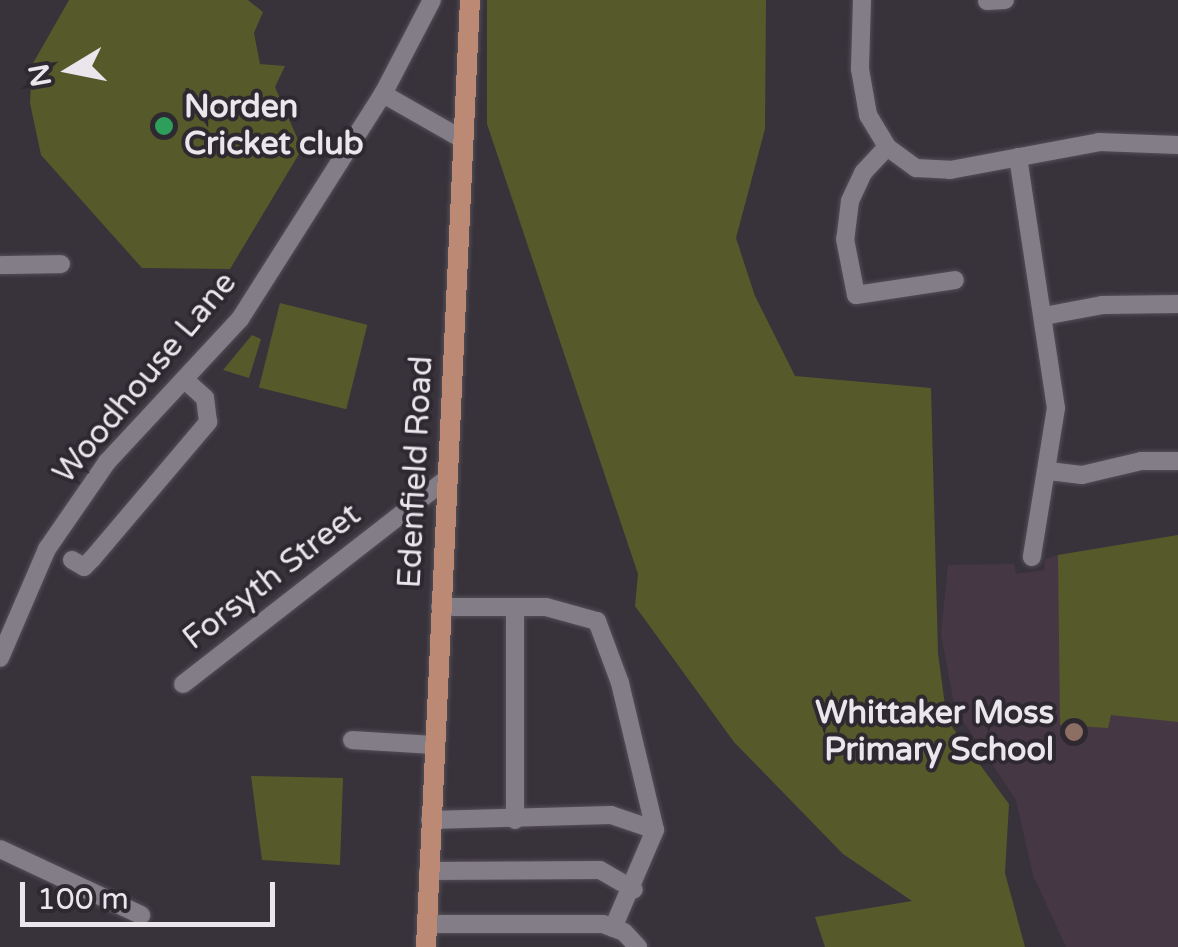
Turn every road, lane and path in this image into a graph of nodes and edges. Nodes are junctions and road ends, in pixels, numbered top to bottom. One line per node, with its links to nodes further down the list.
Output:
1 (432, 0): 4 (street, Woodhouse Lane)
2 (470, 0): 5 (main road, Edenfield Road)
3 (862, 0): 7 (street)
4 (384, 94): 5 (street); 14 (street, Woodhouse Lane)
5 (462, 139): 17 (main road, Edenfield Road)
6 (1178, 145): 8 (street)
7 (888, 147): 8 (street); 11 (street)
8 (1018, 157): 13 (street)
9 (0, 264): 10 (street)
10 (61, 264)
11 (955, 280)
12 (1178, 304): 13 (street)
13 (1044, 316): 16 (street)
14 (184, 379): 19 (street); 22 (street, Woodhouse Lane)
15 (1178, 461): 16 (street)
16 (1049, 471): 18 (street)
17 (445, 480): 21 (main road, Edenfield Road); 23 (street, Forsyth Street)
18 (1032, 557)
19 (72, 560)
20 (515, 606): 21 (street); 27 (street); 28 (street)
21 (440, 607): 25 (main road, Edenfield Road)
22 (0, 658)
23 (183, 684)
24 (352, 740): 25 (street)
25 (433, 745): 26 (main road, Edenfield Road)
26 (430, 820): 27 (street); 30 (main road, Edenfield Road)
27 (515, 820): 28 (street)
28 (655, 830): 31 (street)
29 (0, 849): 32 (street)
30 (428, 871): 31 (street); 33 (main road, Edenfield Road)
31 (634, 890): 34 (street)
32 (141, 915)
33 (427, 924): 34 (street); 35 (main road, Edenfield Road)
34 (608, 926): 36 (street)
35 (426, 947)
36 (638, 947)

